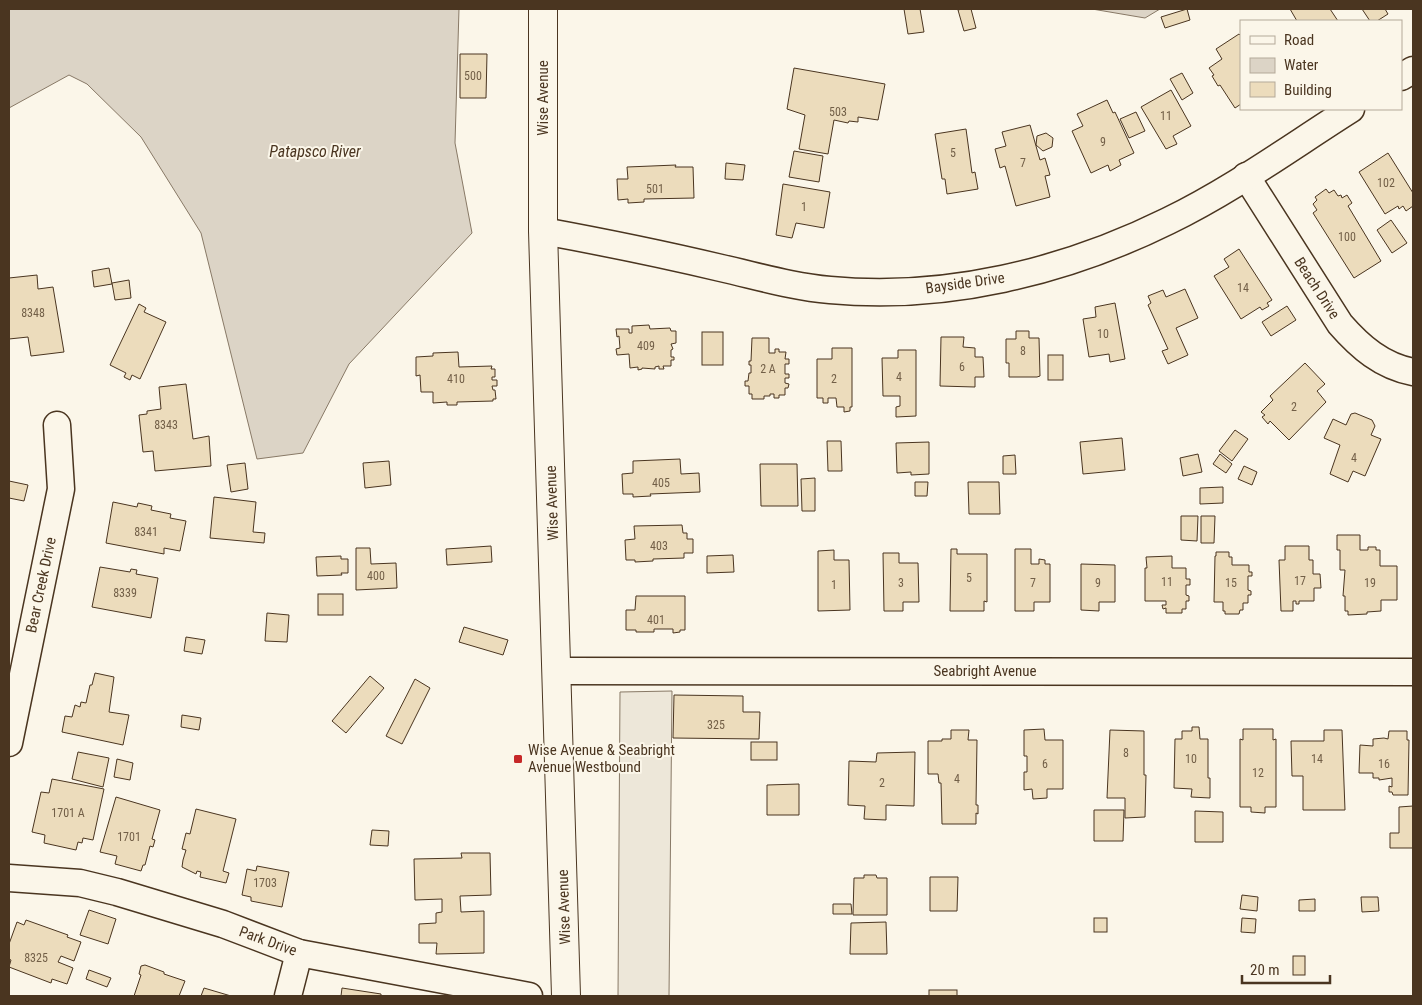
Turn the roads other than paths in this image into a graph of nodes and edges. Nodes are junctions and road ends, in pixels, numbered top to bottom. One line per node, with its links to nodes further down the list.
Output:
1 (543, 9): 6 (main road, Wise Avenue)
2 (1413, 70): 3 (street)
3 (1402, 76)
4 (1349, 110): 5 (street, Bayside Drive)
5 (1246, 176): 6 (street, Bayside Drive); 7 (street, Beach Drive)
6 (544, 231): 9 (main road, Wise Avenue)
7 (1413, 372)
8 (57, 425): 11 (street, Bear Creek Drive)
9 (557, 671): 10 (street, Seabright Avenue); 16 (main road, Wise Avenue)
10 (1413, 672)
11 (9, 743)
12 (9, 878): 13 (street, Park Drive)
13 (299, 953): 14 (street); 15 (street, Park Drive)
14 (288, 996)
15 (529, 996)
16 (566, 996)

